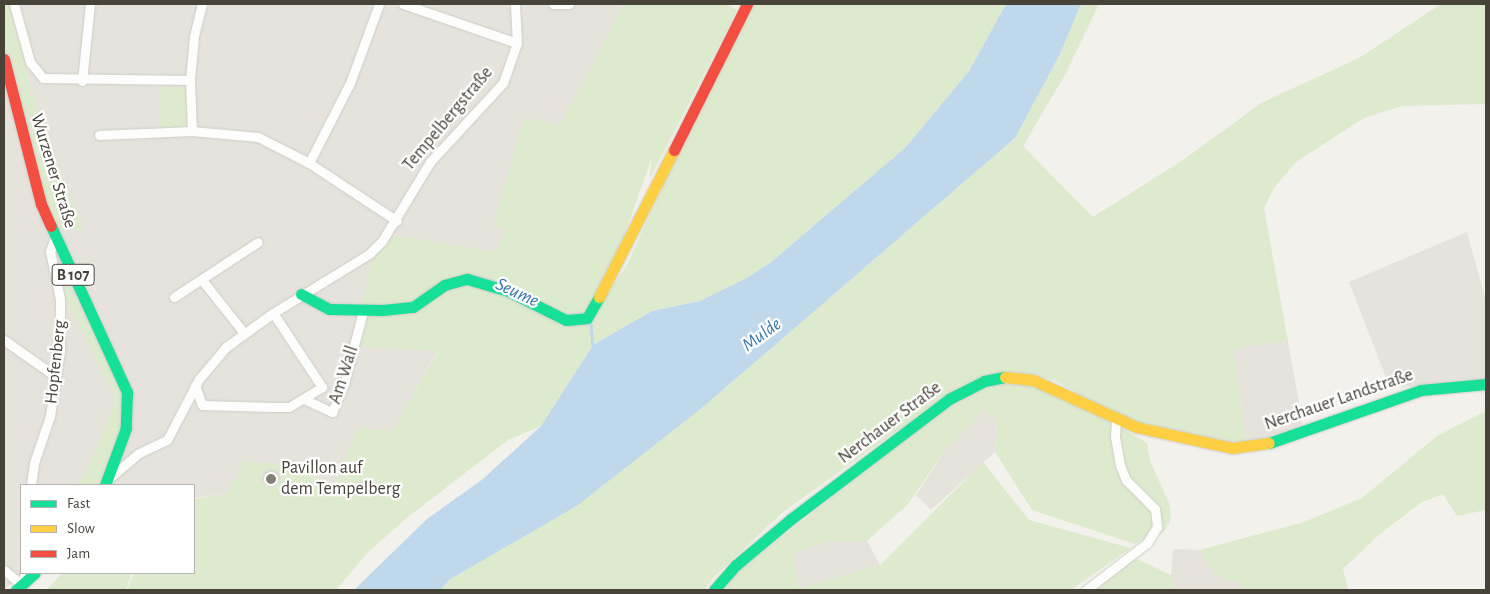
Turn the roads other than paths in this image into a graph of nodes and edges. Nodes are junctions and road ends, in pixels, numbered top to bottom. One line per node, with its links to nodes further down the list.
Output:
1 (14, 4): 13 (street)
2 (90, 4): 13 (street)
3 (202, 4): 12 (street)
4 (379, 4): 16 (street)
5 (403, 4): 10 (street)
6 (515, 4): 10 (street, Tempelbergstraße)
7 (553, 4): 8 (street)
8 (570, 4)
9 (747, 4): 23 (main road)
10 (517, 43): 17 (street, Tempelbergstraße)
11 (4, 59): 18 (main road, Wurzener Straße / B 107)
12 (190, 80): 13 (street); 14 (street)
13 (82, 81)
14 (192, 131): 15 (street); 16 (street)
15 (99, 134)
16 (309, 163): 17 (street)
17 (397, 221): 21 (street, Tempelbergstraße)
18 (55, 238): 27 (street, Hopfenberg); 32 (main road, Wurzener Straße / B 107)
19 (258, 242): 20 (street)
20 (202, 280): 22 (street); 25 (street)
21 (301, 294): 23 (main road); 24 (street, Tempelbergstraße)
22 (174, 297)
23 (363, 311): 30 (street, Am Wall)
24 (273, 312): 25 (street, Tempelbergstraße); 30 (street, Am Wall)
25 (244, 333): 29 (street, Tempelbergstraße)
26 (4, 340): 27 (street)
27 (54, 376): 33 (street, Hopfenberg)
28 (1486, 384): 31 (main road, Nerchauer Landstraße)
29 (195, 385): 30 (street, Am Wall); 32 (street, Tempelbergstraße)
30 (306, 400)
31 (1116, 419): 38 (main road, Nerchauer Straße); 39 (street)
32 (106, 483)
33 (31, 484)
34 (4, 570): 37 (street)
35 (25, 574): 37 (street)
36 (34, 574): 37 (main road)
37 (19, 587)
38 (714, 590)
39 (1086, 590)

